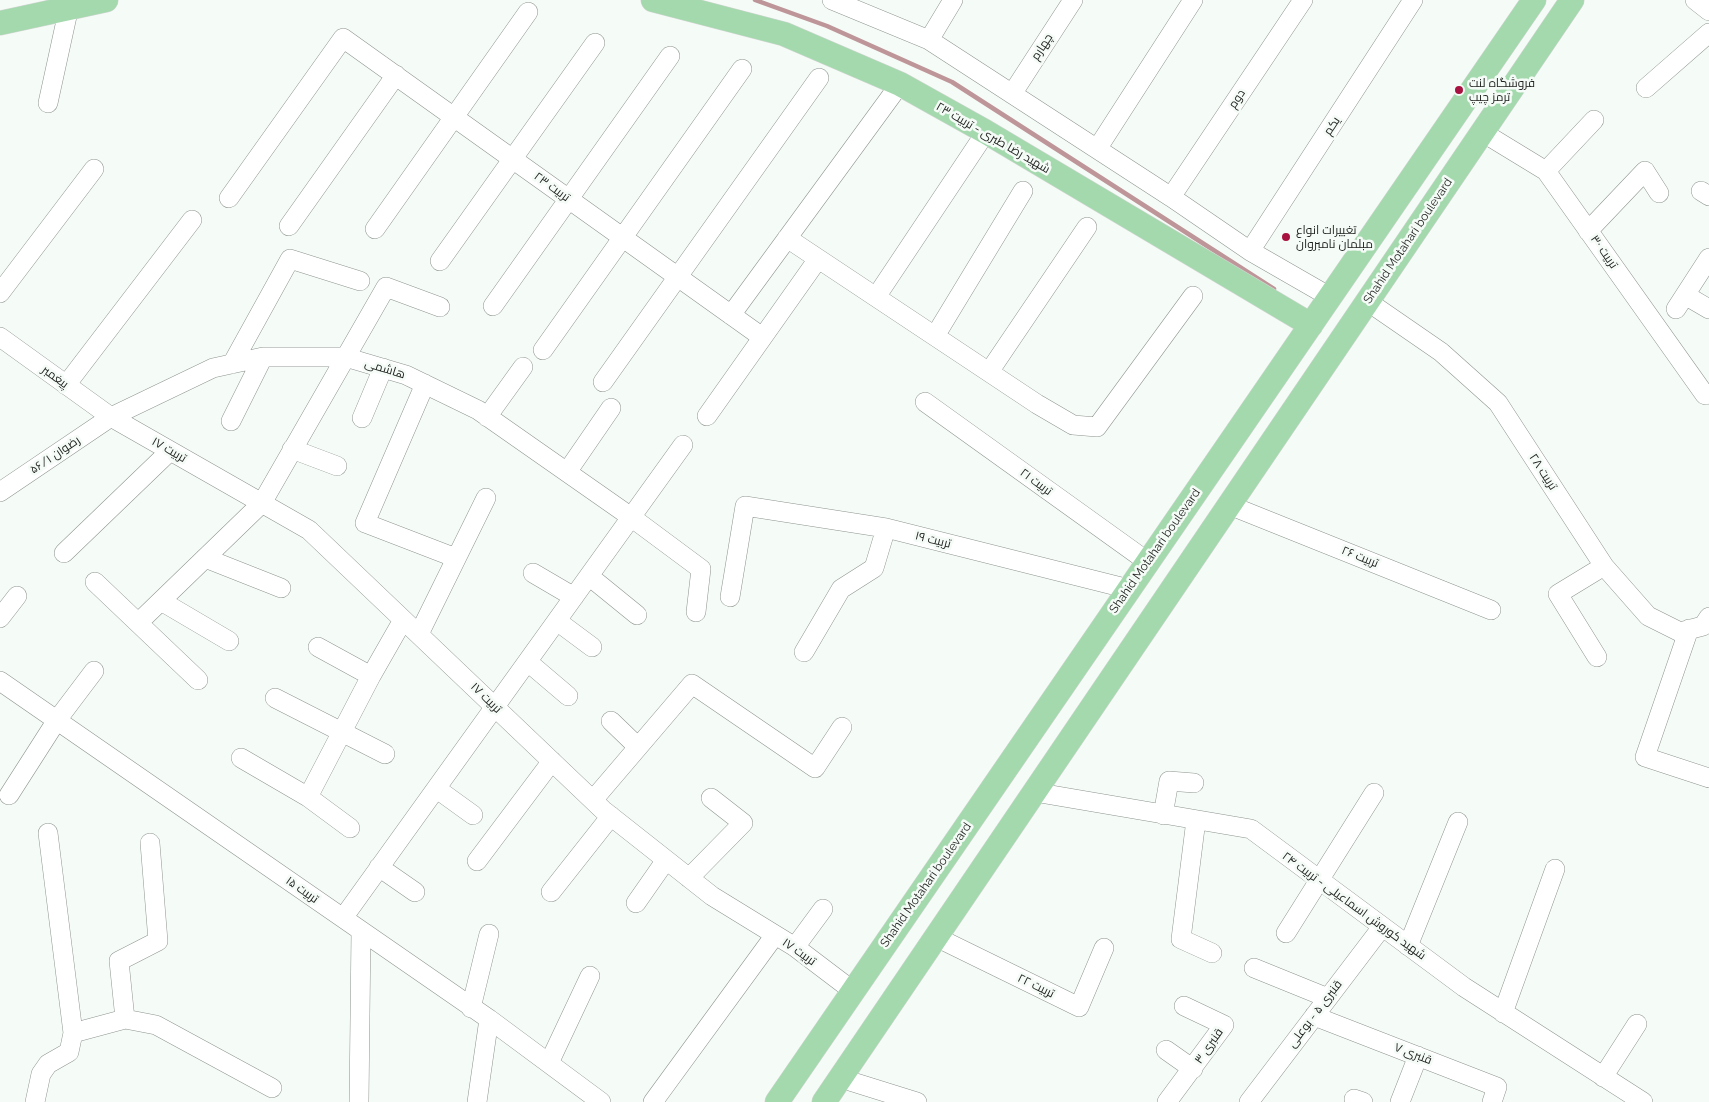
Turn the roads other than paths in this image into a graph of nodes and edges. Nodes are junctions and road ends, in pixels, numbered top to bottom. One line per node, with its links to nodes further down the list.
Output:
1 (106, 0): 12 (main road)
2 (653, 0): 23 (main road, شهید رضا طبری - تربیت ۲۳)
3 (832, 0): 17 (street)
4 (953, 0): 17 (street)
5 (1073, 0): 25 (street, چهارم)
6 (1193, 0): 31 (street)
7 (1303, 0): 37 (street, دوم)
8 (1413, 0): 47 (street, یکم)
9 (1572, 0): 30 (main road, Shahid Motahari boulevard)
10 (1695, 0): 13 (street)
11 (1530, 2): 56 (main road, Shahid Motahari boulevard)
12 (69, 7): 15 (main road); 26 (street)
13 (1709, 10)
14 (528, 12): 27 (street)
15 (0, 23)
16 (1709, 33): 24 (street)
17 (929, 40): 25 (street)
18 (595, 42): 32 (street)
19 (670, 56): 39 (street)
20 (742, 69): 45 (street)
21 (396, 76): 27 (street, تربیت ۲۳); 38 (street, تربیت ۲۳); 41 (street)
22 (819, 78): 51 (street)
23 (900, 84): 29 (main road, شهید رضا طبری - تربیت ۲۳); 46 (street)
24 (1646, 88)
25 (1012, 94): 31 (street)
26 (48, 103)
27 (454, 117): 32 (street, تربیت ۲۳); 43 (street)
28 (1594, 120): 34 (street)
29 (986, 132): 55 (street); 62 (main road, شهید رضا طبری - تربیت ۲۳)
30 (1482, 132): 34 (street, تربیت ۳۰); 57 (main road, Shahid Motahari boulevard)
31 (1097, 148): 37 (street)
32 (513, 159): 39 (street, تربیت ۲۳); 49 (street)
33 (94, 169): 53 (street)
34 (1546, 170): 44 (street, تربیت ۳۰)
35 (1023, 191): 63 (street)
36 (1659, 193): 44 (street)
37 (1171, 197): 47 (street)
38 (229, 198)
39 (568, 199): 45 (street, تربیت ۲۳); 58 (street)
40 (192, 220): 75 (street)
41 (289, 226)
42 (1087, 227): 72 (street)
43 (375, 229)
44 (1588, 230): 76 (street, تربیت ۳۰)
45 (623, 238): 51 (street, تربیت ۲۳); 66 (street)
46 (787, 238): 48 (street); 61 (street)
47 (1250, 251): 56 (street)
48 (818, 259): 55 (street); 65 (street)
49 (440, 261)
50 (1707, 264): 60 (street)
51 (678, 277): 61 (street, تربیت ۲۳); 73 (street)
52 (360, 281): 69 (street)
53 (0, 293)
54 (1193, 296): 72 (street)
55 (876, 297): 63 (street)
56 (1330, 298): 62 (main road, Shahid Motahari boulevard)
57 (1367, 301): 92 (main road, Shahid Motahari boulevard); 99 (street, تربیت ۲۸)
58 (493, 306)
59 (440, 307): 68 (street)
60 (1709, 309)
61 (731, 315): 65 (street, تربیت ۲۳)
62 (1311, 325): 98 (main road, Shahid Motahari boulevard)
63 (935, 336): 72 (street)
64 (0, 337): 75 (street, پیغمبر)
65 (762, 337): 79 (street)
66 (543, 350)
67 (263, 357): 68 (street, هاشمی); 69 (street, هاشمی); 83 (street)
68 (345, 357): 71 (street, هاشمی); 85 (street)
69 (232, 364): 80 (street, هاشمی)
70 (524, 367): 81 (street)
71 (383, 368): 74 (street, هاشمی); 82 (street)
72 (990, 372)
73 (603, 382)
74 (425, 384): 81 (street, هاشمی); 97 (street)
75 (66, 385): 80 (street, پیغمبر)
76 (1705, 394)
77 (925, 402): 98 (street, تربیت ۲۱)
78 (611, 408): 88 (street)
79 (707, 416)
80 (111, 417): 86 (street, تربیت ۱۷); 89 (street, رضوان ۵۶/۱)
81 (487, 417): 88 (street, هاشمی)
82 (362, 418)
83 (231, 421)
84 (683, 445): 93 (street)
85 (292, 449): 87 (street); 91 (street)
86 (170, 451): 91 (street, تربیت ۱۷); 95 (street)
87 (337, 466)
88 (567, 472): 93 (street, هاشمی)
89 (0, 492)
90 (486, 498): 97 (street)
91 (262, 503): 96 (street); 114 (street, تربیت ۱۷)
92 (1229, 505): 109 (street, تربیت ۲۶); 132 (main road, Shahid Motahari boulevard)
93 (631, 517): 101 (street); 110 (street, هاشمی)
94 (886, 528): 104 (street, تربیت ۱۹); 107 (street, تربیت ۱۹); 122 (street)
95 (64, 553)
96 (205, 558): 103 (street); 108 (street)
97 (456, 558): 118 (street)
98 (1148, 562): 104 (main road, Shahid Motahari boulevard)
99 (1604, 566): 117 (street, تربیت ۲۸); 123 (street)
100 (533, 572): 106 (street)
101 (589, 576): 106 (street); 111 (street)
102 (96, 582): 116 (street)
103 (281, 588)
104 (1129, 589): 128 (main road, Shahid Motahari boulevard)
105 (17, 596): 113 (street)
106 (574, 597): 115 (street)
107 (730, 597)
108 (161, 601): 116 (street); 119 (street)
109 (1491, 610)
110 (696, 612)
111 (637, 614)
112 (1709, 617): 117 (street)
113 (0, 618)
114 (403, 620): 118 (street, تربیت ۱۷); 126 (street)
115 (557, 621): 121 (street); 124 (street)
116 (139, 622): 127 (street)
117 (1689, 630): 142 (street)
118 (419, 634): 133 (street, تربیت ۱۷)
119 (229, 641)
120 (318, 647): 126 (street)
121 (592, 647)
122 (804, 652)
123 (1597, 657)
124 (528, 662): 130 (street); 133 (street)
125 (94, 671): 134 (street)
126 (371, 676): 137 (street)
127 (198, 680)
128 (1066, 680): 132 (main road); 182 (main road, Shahid Motahari boulevard)
129 (0, 681): 134 (street, تربیت ۱۵)
130 (568, 696)
131 (275, 698): 137 (street)
132 (1096, 701): 145 (main road, Shahid Motahari boulevard)
133 (495, 707): 141 (street, تربیت ۱۷); 144 (street)
134 (57, 720): 147 (street); 169 (street, تربیت ۱۵)
135 (611, 721): 138 (street)
136 (842, 727): 138 (street)
137 (341, 732): 139 (street); 148 (street)
138 (638, 747): 150 (street)
139 (384, 754)
140 (241, 758): 148 (street)
141 (552, 761): 150 (street, تربیت ۱۷); 160 (street)
142 (1709, 778)
143 (1194, 784): 151 (street)
144 (436, 789): 152 (street); 161 (street)
145 (1034, 792): 151 (street, شهید کوروش اسماعیلی - تربیت ۲۴); 175 (main road, Shahid Motahari boulevard)
146 (1374, 794): 164 (street)
147 (9, 795)
148 (308, 797): 156 (street)
149 (711, 798): 163 (street)
150 (593, 800): 153 (street, تربیت ۱۷)
151 (1163, 814): 154 (street, شهید کوروش اسماعیلی - تربیت ۲۴)
152 (473, 815)
153 (612, 816): 159 (street, تربیت ۱۷); 166 (street)
154 (1196, 820): 164 (street, شهید کوروش اسماعیلی - تربیت ۲۴); 179 (street)
155 (1458, 822): 176 (street)
156 (350, 828)
157 (48, 833): 191 (street)
158 (150, 843): 188 (street)
159 (666, 860): 163 (street, تربیت ۱۷); 167 (street)
160 (477, 861)
161 (379, 867): 165 (street); 169 (street)
162 (1555, 869): 186 (street)
163 (689, 878): 174 (street, تربیت ۱۷)
164 (1319, 880): 170 (street, شهید کوروش اسماعیلی - تربیت ۲۴); 172 (street)
165 (415, 892)
166 (551, 892)
167 (636, 903)
168 (823, 909): 177 (street)
169 (343, 918): 171 (street, تربیت ۱۵)
170 (1382, 927): 176 (street, شهید کوروش اسماعیلی - تربیت ۲۴); 183 (street, قنبری ۵ - بوعلی)
171 (362, 931): 185 (street, تربیت ۱۵); 201 (street)
172 (1286, 933)
173 (489, 934): 185 (street)
174 (775, 935): 177 (street, تربیت ۱۷); 204 (street)
175 (936, 937): 178 (street, تربیت ۲۲); 197 (main road, Shahid Motahari boulevard)
176 (1408, 946): 186 (street, شهید کوروش اسماعیلی - تربیت ۲۴)
177 (796, 947): 182 (street, تربیت ۱۷)
178 (1104, 948)
179 (1212, 953)
180 (1254, 968): 183 (street)
181 (590, 976): 194 (street)
182 (853, 991): 205 (main road, Shahid Motahari boulevard)
183 (1328, 998): 187 (street, قنبری ۵ - بوعلی)
184 (1184, 1006): 195 (street, قنبری ۳)
185 (470, 1008): 189 (street, تربیت ۱۵)
186 (1504, 1013): 196 (street, شهید کوروش اسماعیلی - تربیت ۲۴)
187 (1314, 1016): 193 (street, قنبری ۷); 209 (street, قنبری ۵ - بوعلی)
188 (125, 1019): 191 (street); 198 (street)
189 (489, 1019): 194 (street, تربیت ۱۵); 202 (street)
190 (1637, 1024): 196 (street)
191 (73, 1033): 200 (street)
192 (1166, 1050): 195 (street)
193 (1418, 1056): 199 (street, قنبری ۷); 210 (street)
194 (548, 1063): 203 (street, تربیت ۱۵)
195 (1193, 1069): 208 (street, قنبری ۳)
196 (1603, 1077): 211 (street, شهید کوروش اسماعیلی - تربیت ۲۴)
197 (840, 1078): 206 (main road, Shahid Motahari boulevard); 207 (street)
198 (272, 1088)
199 (1499, 1100)
200 (35, 1102)
201 (359, 1102)
202 (477, 1102)
203 (601, 1102)
204 (653, 1102)
205 (777, 1102)
206 (824, 1102)
207 (918, 1102)
208 (1167, 1102)
209 (1249, 1102)
210 (1400, 1102)
211 (1643, 1102)

